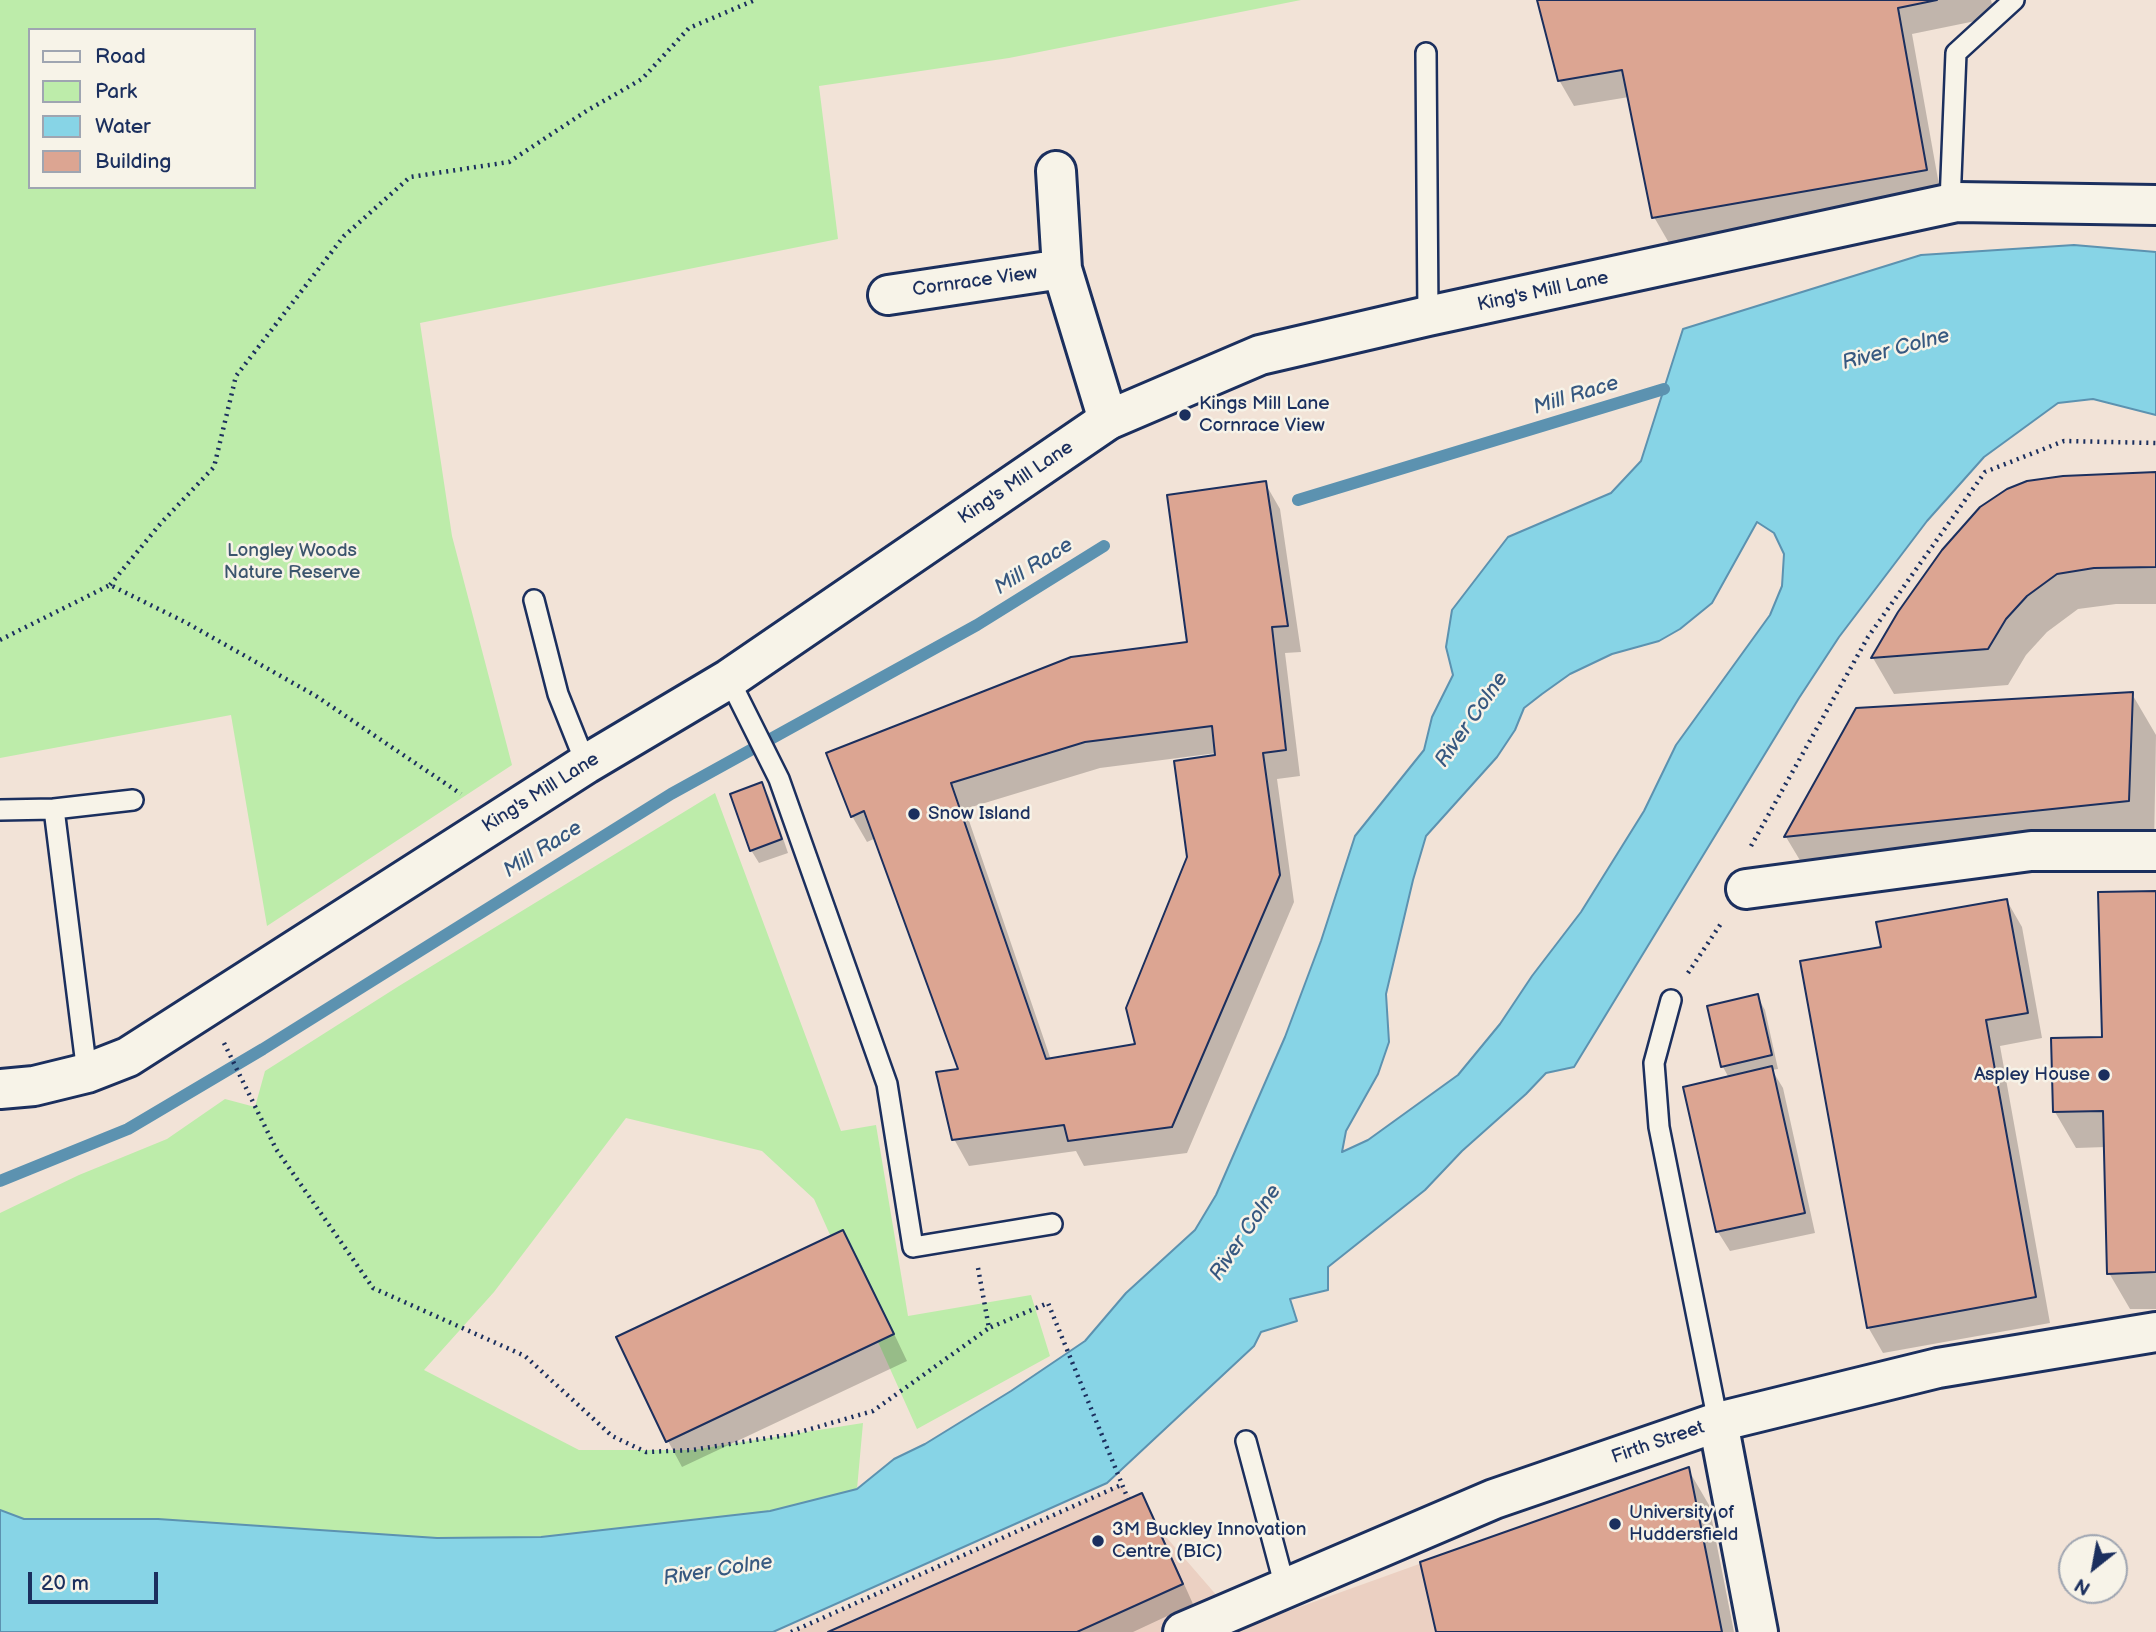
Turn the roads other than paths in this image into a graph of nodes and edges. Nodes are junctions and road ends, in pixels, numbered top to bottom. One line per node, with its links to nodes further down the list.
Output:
1 (2014, 0): 4 (lane)
2 (1426, 53): 8 (lane)
3 (1055, 171): 6 (street, Cornrace View)
4 (1950, 204): 5 (street, King's Mill Lane); 8 (street, King's Mill Lane)
5 (2156, 205)
6 (1062, 269): 7 (street, Cornrace View); 9 (street, Cornrace View)
7 (888, 295)
8 (1428, 316): 9 (street, King's Mill Lane)
9 (1108, 419): 11 (street, King's Mill Lane)
10 (534, 600): 12 (lane)
11 (729, 679): 12 (street, King's Mill Lane); 21 (lane)
12 (586, 764): 19 (street, King's Mill Lane)
13 (133, 800): 14 (lane)
14 (54, 809): 15 (lane); 19 (lane)
15 (0, 810)
16 (2156, 851): 17 (street)
17 (1746, 873)
18 (1671, 1000): 23 (lane)
19 (87, 1073): 20 (street, King's Mill Lane)
20 (0, 1089)
21 (1052, 1224)
22 (2156, 1332): 23 (street, Firth Street)
23 (1718, 1422): 25 (street, Firth Street); 27 (street)
24 (1246, 1441): 25 (lane)
25 (1285, 1587): 26 (street, Firth Street)
26 (1183, 1632)
27 (1758, 1632)

